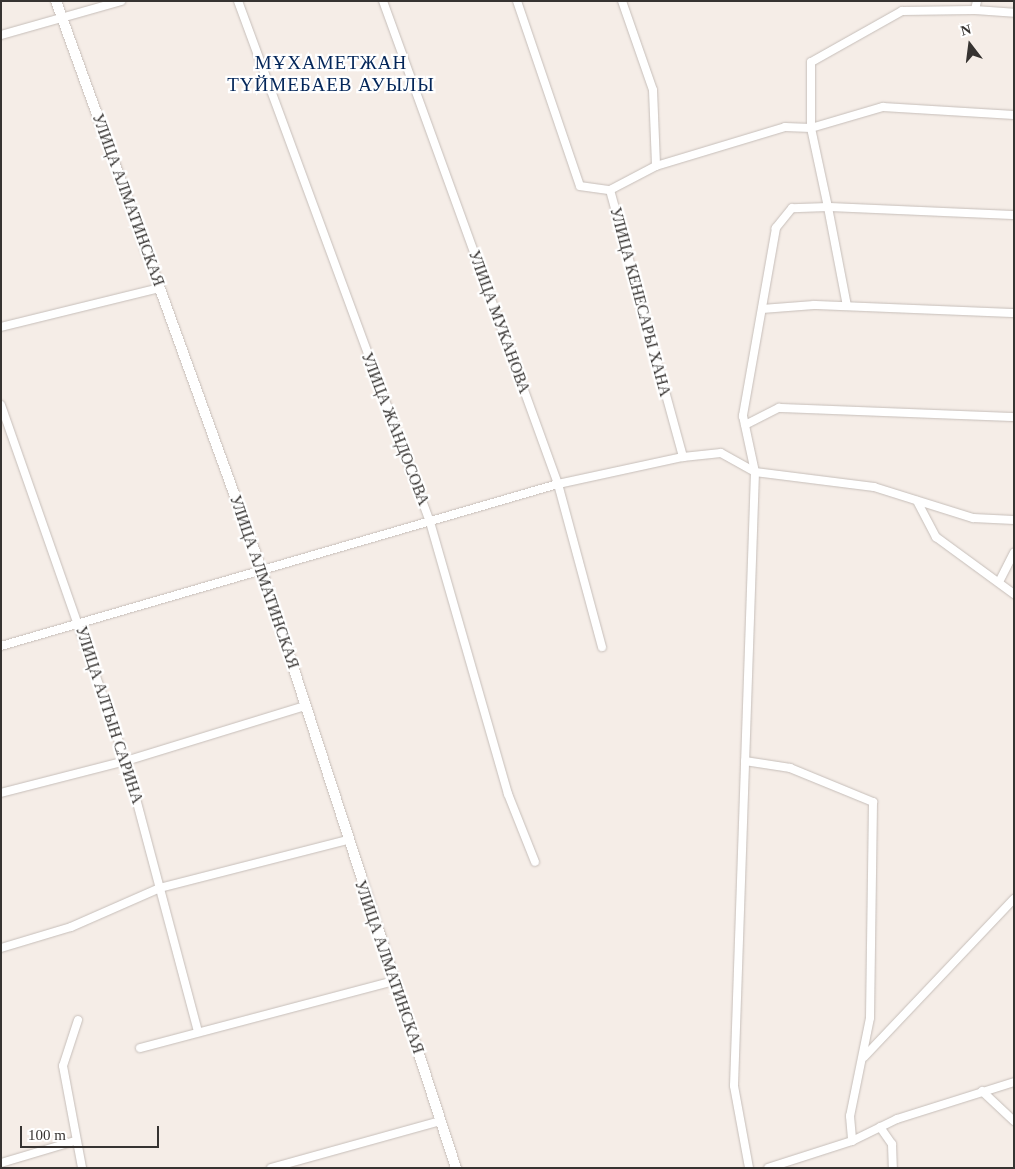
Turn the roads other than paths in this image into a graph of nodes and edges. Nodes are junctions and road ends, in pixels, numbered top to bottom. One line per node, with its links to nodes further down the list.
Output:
1 (56, 1): 10 (street, УЛИЦА АЛМАТИНСКАЯ)
2 (121, 1): 10 (street)
3 (238, 1): 31 (street, УЛИЦА ЖАНДОСОВА)
4 (383, 1): 28 (street, УЛИЦА МУКАНОВА)
5 (517, 1): 15 (street, УЛИЦА КЕНЕСАРЫ ХАНА)
6 (622, 1): 14 (street)
7 (977, 1): 8 (street)
8 (975, 10): 9 (street); 13 (street)
9 (1014, 13)
10 (61, 16): 11 (street); 18 (street, УЛИЦА АЛМАТИНСКАЯ)
11 (1, 34)
12 (1014, 115): 13 (street)
13 (811, 128): 14 (street); 16 (street)
14 (656, 166): 15 (street)
15 (610, 190): 26 (street, УЛИЦА КЕНЕСАРЫ ХАНА)
16 (828, 207): 17 (street); 19 (street); 20 (street)
17 (1014, 215)
18 (160, 288): 22 (street); 33 (street, УЛИЦА АЛМАТИНСКАЯ)
19 (847, 306): 20 (street); 21 (street)
20 (762, 309): 25 (street)
21 (1014, 313)
22 (1, 327)
23 (1, 405): 36 (street, УЛИЦА АЛТЫН САРИНА)
24 (1014, 417): 25 (street)
25 (745, 425): 27 (street)
26 (683, 457): 27 (street); 28 (street)
27 (755, 472): 29 (street); 41 (street)
28 (558, 484): 31 (street); 38 (street, УЛИЦА МУКАНОВА)
29 (917, 501): 30 (street); 34 (street)
30 (1014, 520)
31 (430, 522): 33 (street); 44 (street, УЛИЦА ЖАНДОСОВА)
32 (1014, 553): 34 (street)
33 (262, 570): 36 (street); 39 (street, УЛИЦА АЛМАТИНСКАЯ)
34 (999, 582): 35 (street)
35 (1014, 594)
36 (80, 626): 37 (street); 40 (street, УЛИЦА АЛТЫН САРИНА)
37 (1, 646)
38 (602, 648)
39 (305, 706): 40 (street); 43 (street, УЛИЦА АЛМАТИНСКАЯ)
40 (126, 761): 42 (street); 45 (street, УЛИЦА АЛТЫН САРИНА)
41 (745, 761): 52 (street); 64 (street)
42 (1, 793)
43 (347, 840): 45 (street); 48 (street, УЛИЦА АЛМАТИНСКАЯ)
44 (535, 862)
45 (160, 888): 47 (street); 50 (street, УЛИЦА АЛТЫН САРИНА)
46 (1014, 899): 52 (street)
47 (1, 948)
48 (394, 981): 50 (street); 55 (street, УЛИЦА АЛМАТИНСКАЯ)
49 (78, 1020): 59 (street)
50 (198, 1031): 51 (street)
51 (140, 1048)
52 (864, 1057): 58 (street)
53 (1014, 1082): 54 (street)
54 (982, 1091): 56 (street); 57 (street)
55 (441, 1121): 62 (street); 63 (street, УЛИЦА АЛМАТИНСКАЯ)
56 (1014, 1121)
57 (880, 1127): 58 (street); 66 (street)
58 (852, 1140): 65 (street)
59 (75, 1141): 60 (street); 61 (street)
60 (1, 1163)
61 (82, 1168)
62 (272, 1168)
63 (456, 1168)
64 (749, 1168)
65 (768, 1168)
66 (893, 1168)

